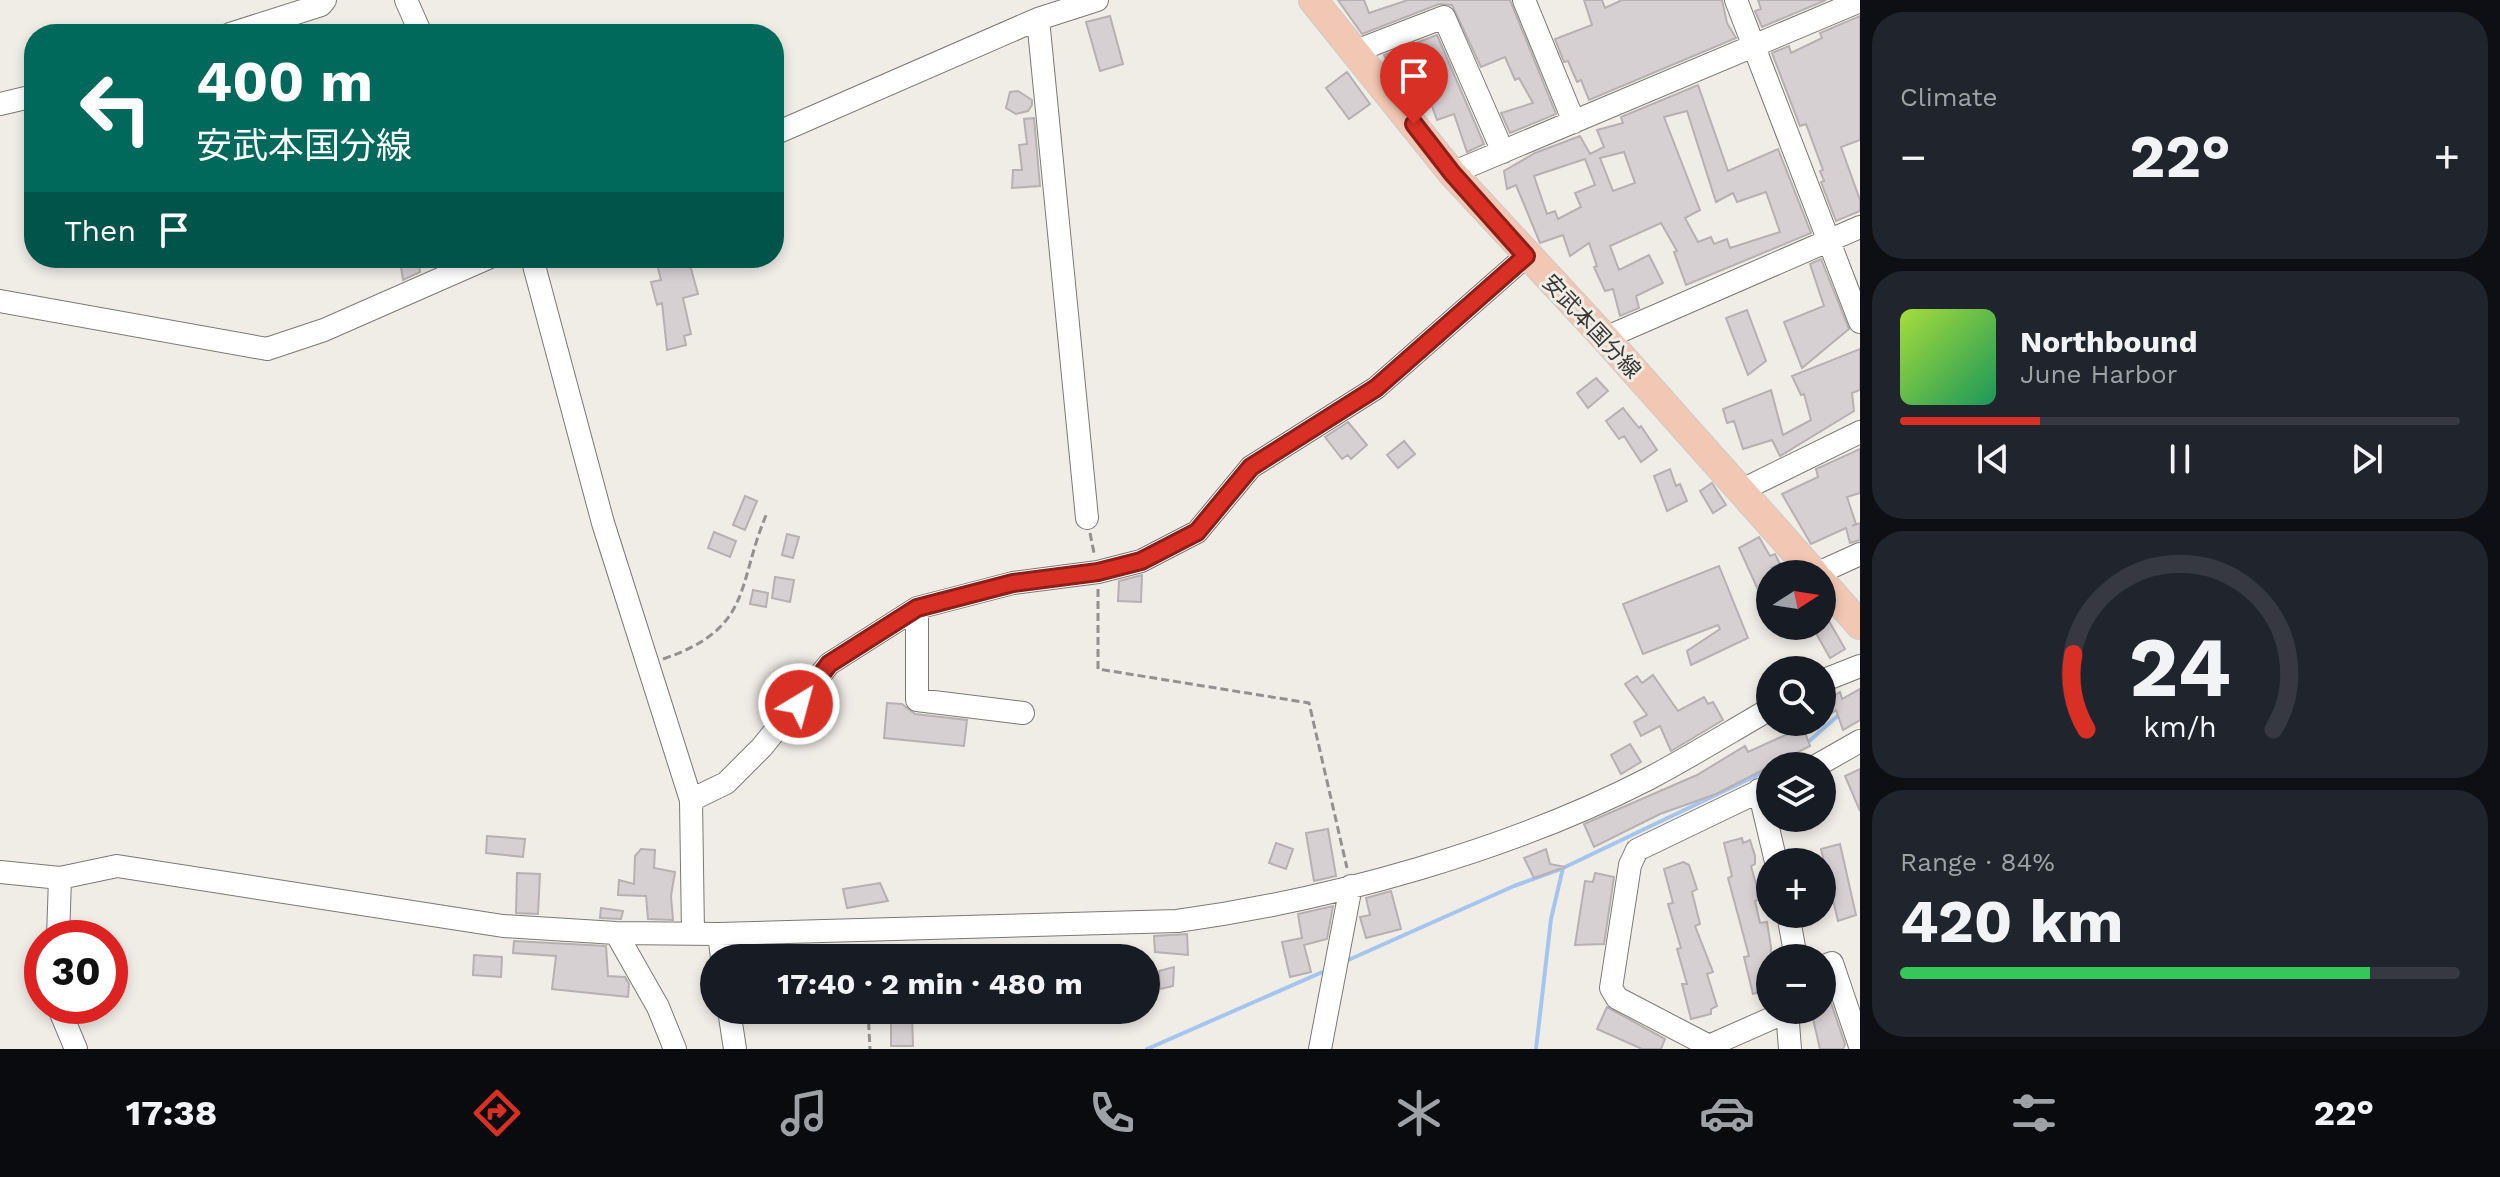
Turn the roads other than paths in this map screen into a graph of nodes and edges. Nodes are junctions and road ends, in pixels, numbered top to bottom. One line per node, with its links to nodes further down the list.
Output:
1 (325, 0): 10 (street)
2 (406, 0): 11 (street)
3 (1097, 0): 9 (street)
4 (1313, 0): 13 (main road, 安武本国分線)
5 (1524, 0): 16 (street)
6 (1736, 0): 12 (street)
7 (1860, 1): 8 (street)
8 (1825, 7): 12 (street)
9 (1038, 19): 17 (street); 30 (street)
10 (261, 24)
11 (417, 24)
12 (1755, 46): 16 (street); 21 (street)
13 (1356, 51): 18 (street); 19 (main road, 安武本国分線)
14 (24, 98): 15 (street)
15 (0, 104)
16 (1574, 122): 18 (street)
17 (784, 130)
18 (1503, 152): 19 (street)
19 (1452, 173): 22 (main road, 安武本国分線)
20 (1860, 227): 21 (street)
21 (1829, 241): 26 (street); 27 (street)
22 (1526, 256): 27 (main road, 安武本国分線); 35 (street)
23 (465, 268): 25 (street)
24 (535, 268): 44 (street)
25 (0, 301)
26 (1860, 322)
27 (1605, 338): 29 (main road, 安武本国分線)
28 (1860, 432): 29 (street)
29 (1742, 490): 32 (main road, 安武本国分線)
30 (1087, 518)
31 (1860, 554): 33 (street)
32 (1803, 560)
33 (1836, 565)
34 (1836, 598): 36 (main road)
35 (917, 608): 39 (street); 44 (street)
36 (1860, 625)
37 (1860, 666): 38 (street)
38 (1836, 675)
39 (1023, 713)
40 (1756, 717): 47 (street)
41 (1860, 741): 42 (street)
42 (1836, 755)
43 (1756, 792): 56 (street)
44 (691, 800): 50 (street)
45 (0, 872): 46 (street)
46 (60, 878): 48 (street); 49 (street)
47 (1351, 886): 51 (street); 62 (street)
48 (59, 920)
49 (616, 933): 50 (street); 60 (street)
50 (693, 933): 51 (street)
51 (719, 934): 52 (street)
52 (720, 944)
53 (1836, 975): 58 (street)
54 (66, 1024): 59 (street)
55 (731, 1024): 61 (street)
56 (1758, 1024)
57 (1788, 1024): 63 (street)
58 (1860, 1046)
59 (76, 1049)
60 (675, 1049)
61 (735, 1049)
62 (1320, 1049)
63 (1790, 1049)

